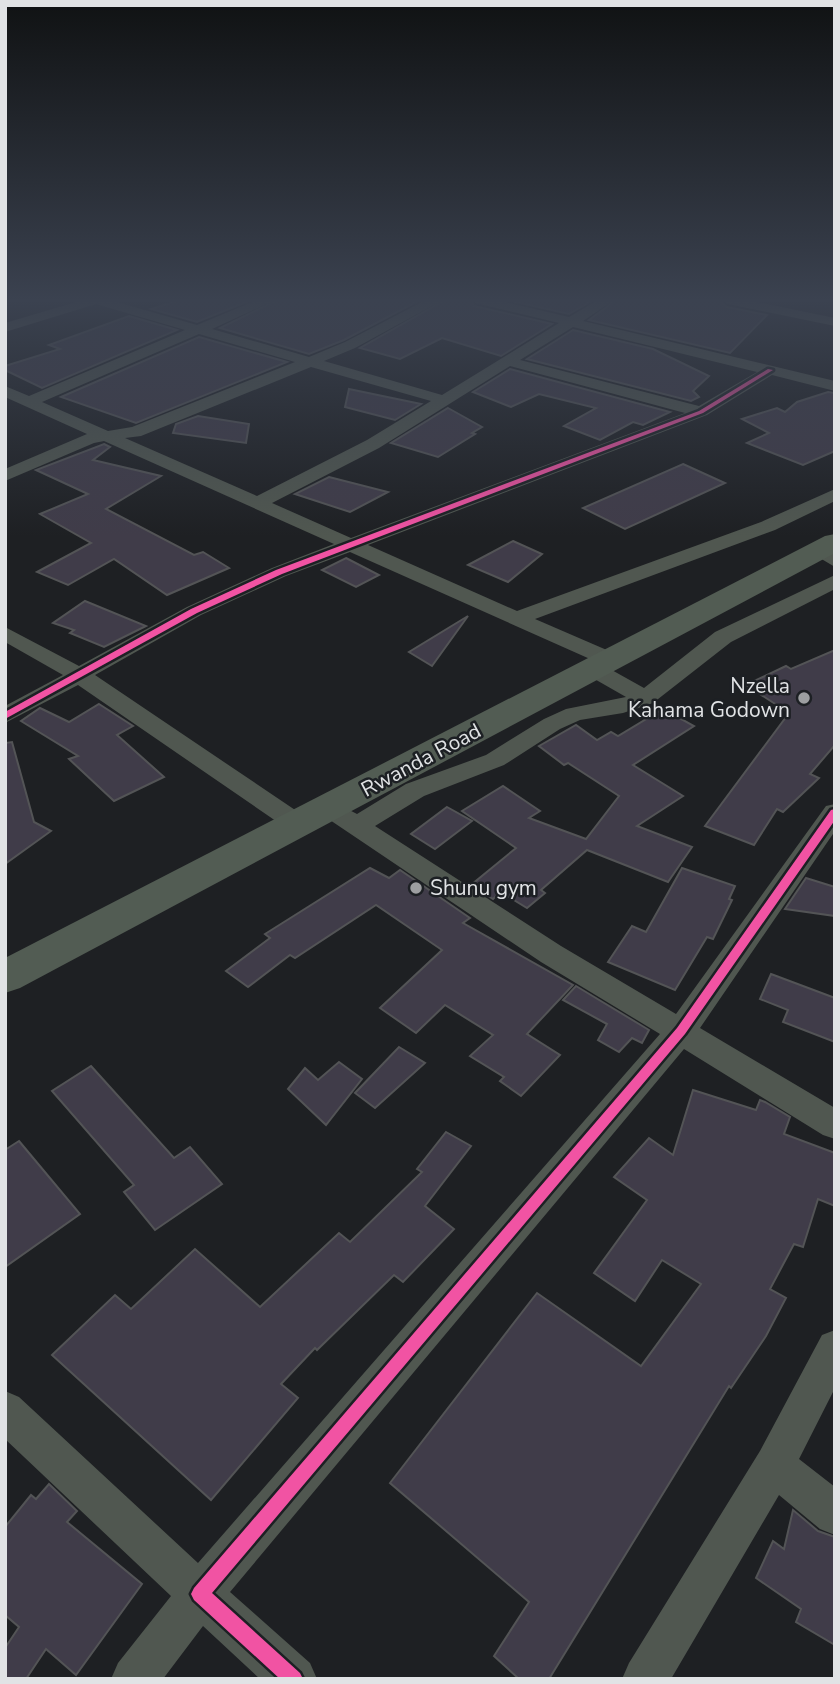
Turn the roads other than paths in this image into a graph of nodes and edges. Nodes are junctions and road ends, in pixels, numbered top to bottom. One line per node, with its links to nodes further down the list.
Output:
1 (83, 379): 11 (street)
2 (270, 379): 13 (street)
3 (365, 379): 10 (street)
4 (478, 379): 10 (street)
5 (574, 379): 12 (street)
6 (757, 379): 12 (street)
7 (805, 379): 8 (street)
8 (835, 386)
9 (5, 391): 11 (street)
10 (443, 400): 16 (street)
11 (30, 401): 13 (street)
12 (701, 412): 17 (street)
13 (107, 436): 14 (street); 16 (street)
14 (5, 476)
15 (835, 494): 19 (street)
16 (258, 503): 17 (street)
17 (353, 546): 19 (street); 22 (street)
18 (830, 559): 21 (highway, Rwanda Road); 23 (street)
19 (517, 618): 21 (street)
20 (5, 633): 22 (street)
21 (600, 664): 23 (street); 26 (highway, Rwanda Road)
22 (79, 675): 24 (street); 27 (street)
23 (645, 698): 26 (street)
24 (5, 716)
25 (835, 812): 29 (street)
26 (343, 817): 27 (highway, Rwanda Road); 29 (street)
27 (298, 824): 28 (highway, Rwanda Road)
28 (5, 976)
29 (681, 1031): 30 (street); 35 (street)
30 (835, 1125)
31 (835, 1348): 33 (street)
32 (5, 1411): 35 (street)
33 (774, 1465): 34 (street); 38 (street)
34 (835, 1514)
35 (200, 1594): 36 (street); 37 (street)
36 (134, 1679)
37 (294, 1679)
38 (645, 1679)

